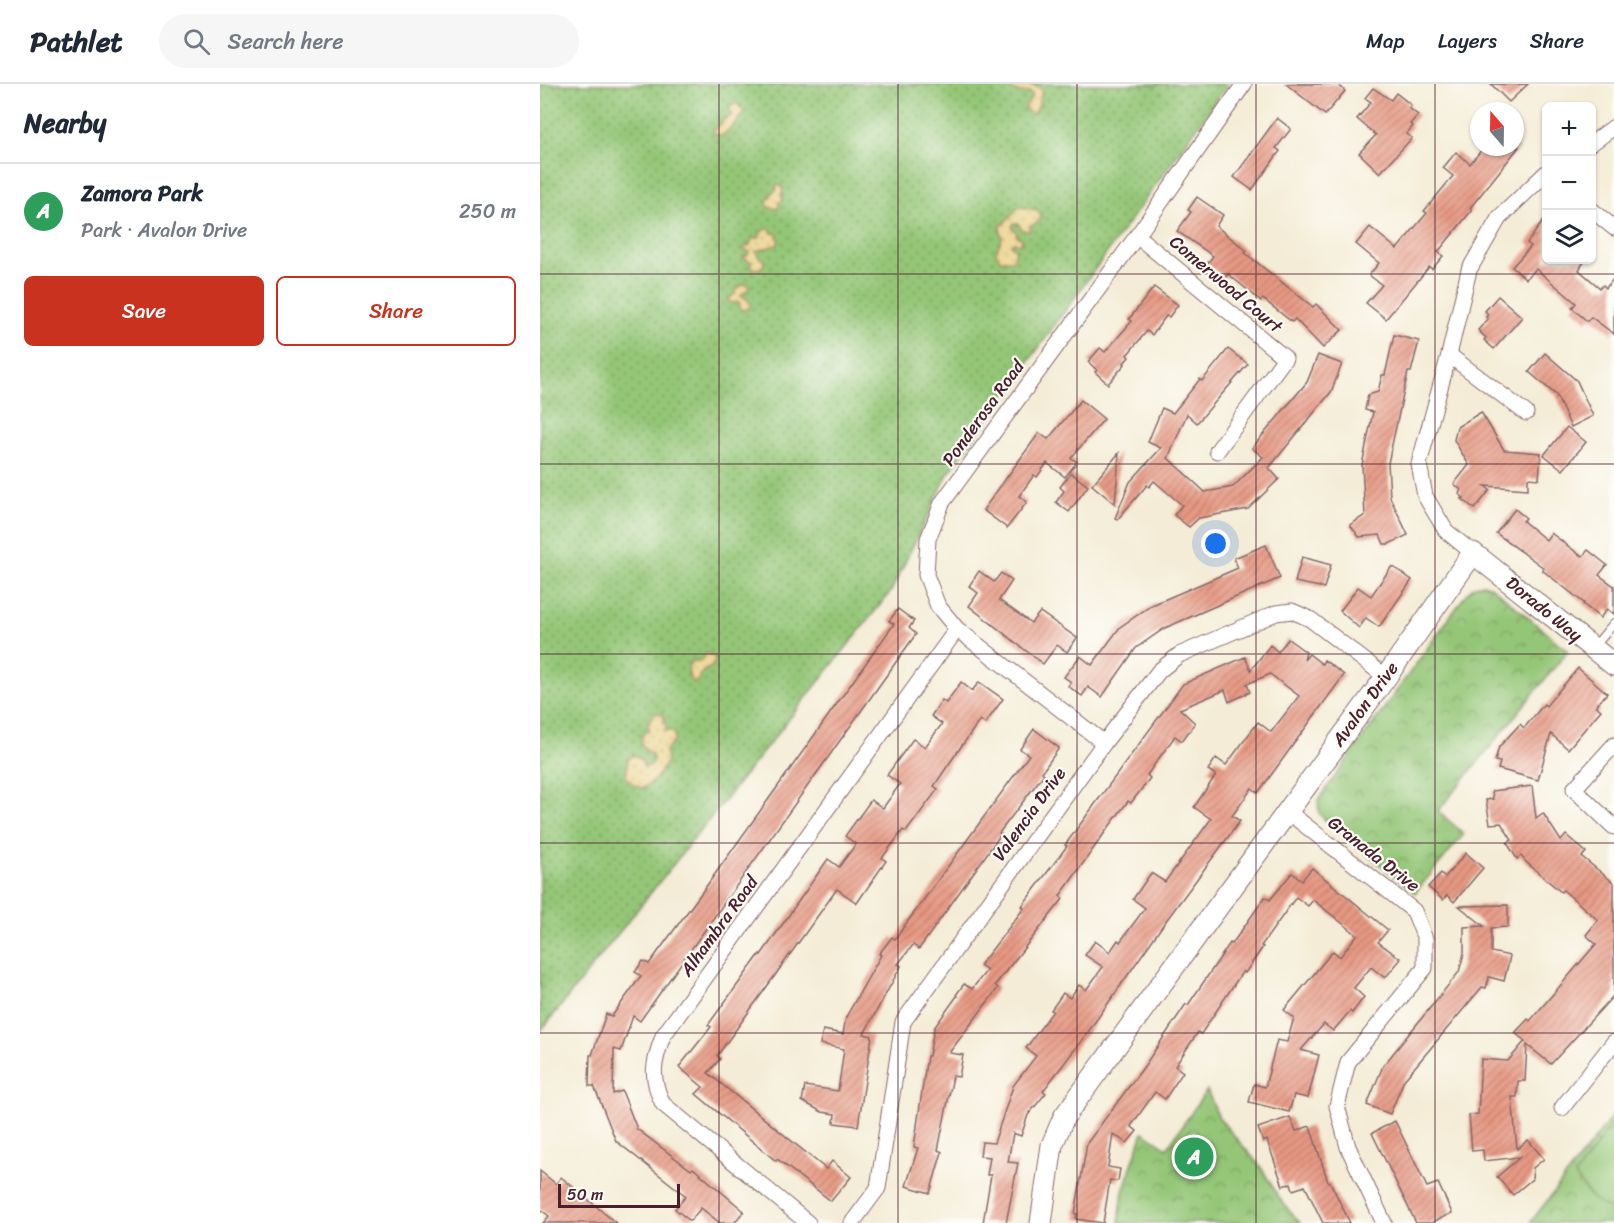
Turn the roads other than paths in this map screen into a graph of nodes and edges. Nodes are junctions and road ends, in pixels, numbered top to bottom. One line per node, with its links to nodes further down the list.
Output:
1 (1244, 84): 7 (street, Ponderosa Road)
2 (1614, 128): 3 (street)
3 (1596, 140)
4 (1542, 177): 8 (street)
5 (1596, 213): 6 (street)
6 (1614, 228)
7 (1137, 236): 10 (street, Comerwood Court); 13 (street, Ponderosa Road)
8 (1449, 355): 9 (street); 11 (street)
9 (1526, 413)
10 (1217, 451)
11 (1473, 553): 14 (street, Dorado Way); 16 (street, Avalon Drive)
12 (1614, 623): 14 (lane)
13 (957, 629): 17 (street, Ponderosa Road); 23 (street, Alhambra Road)
14 (1593, 648): 15 (street, Dorado Way)
15 (1614, 665)
16 (1386, 676): 17 (street, Valencia Drive); 19 (street, Avalon Drive)
17 (1104, 743): 24 (street, Valencia Drive)
18 (1614, 745): 20 (street)
19 (1287, 811): 25 (street, Avalon Drive); 26 (street, Granada Drive)
20 (1614, 827)
21 (1614, 1042): 22 (street)
22 (1562, 1108)
23 (808, 1223)
24 (852, 1223)
25 (1041, 1223)
26 (1384, 1223)

